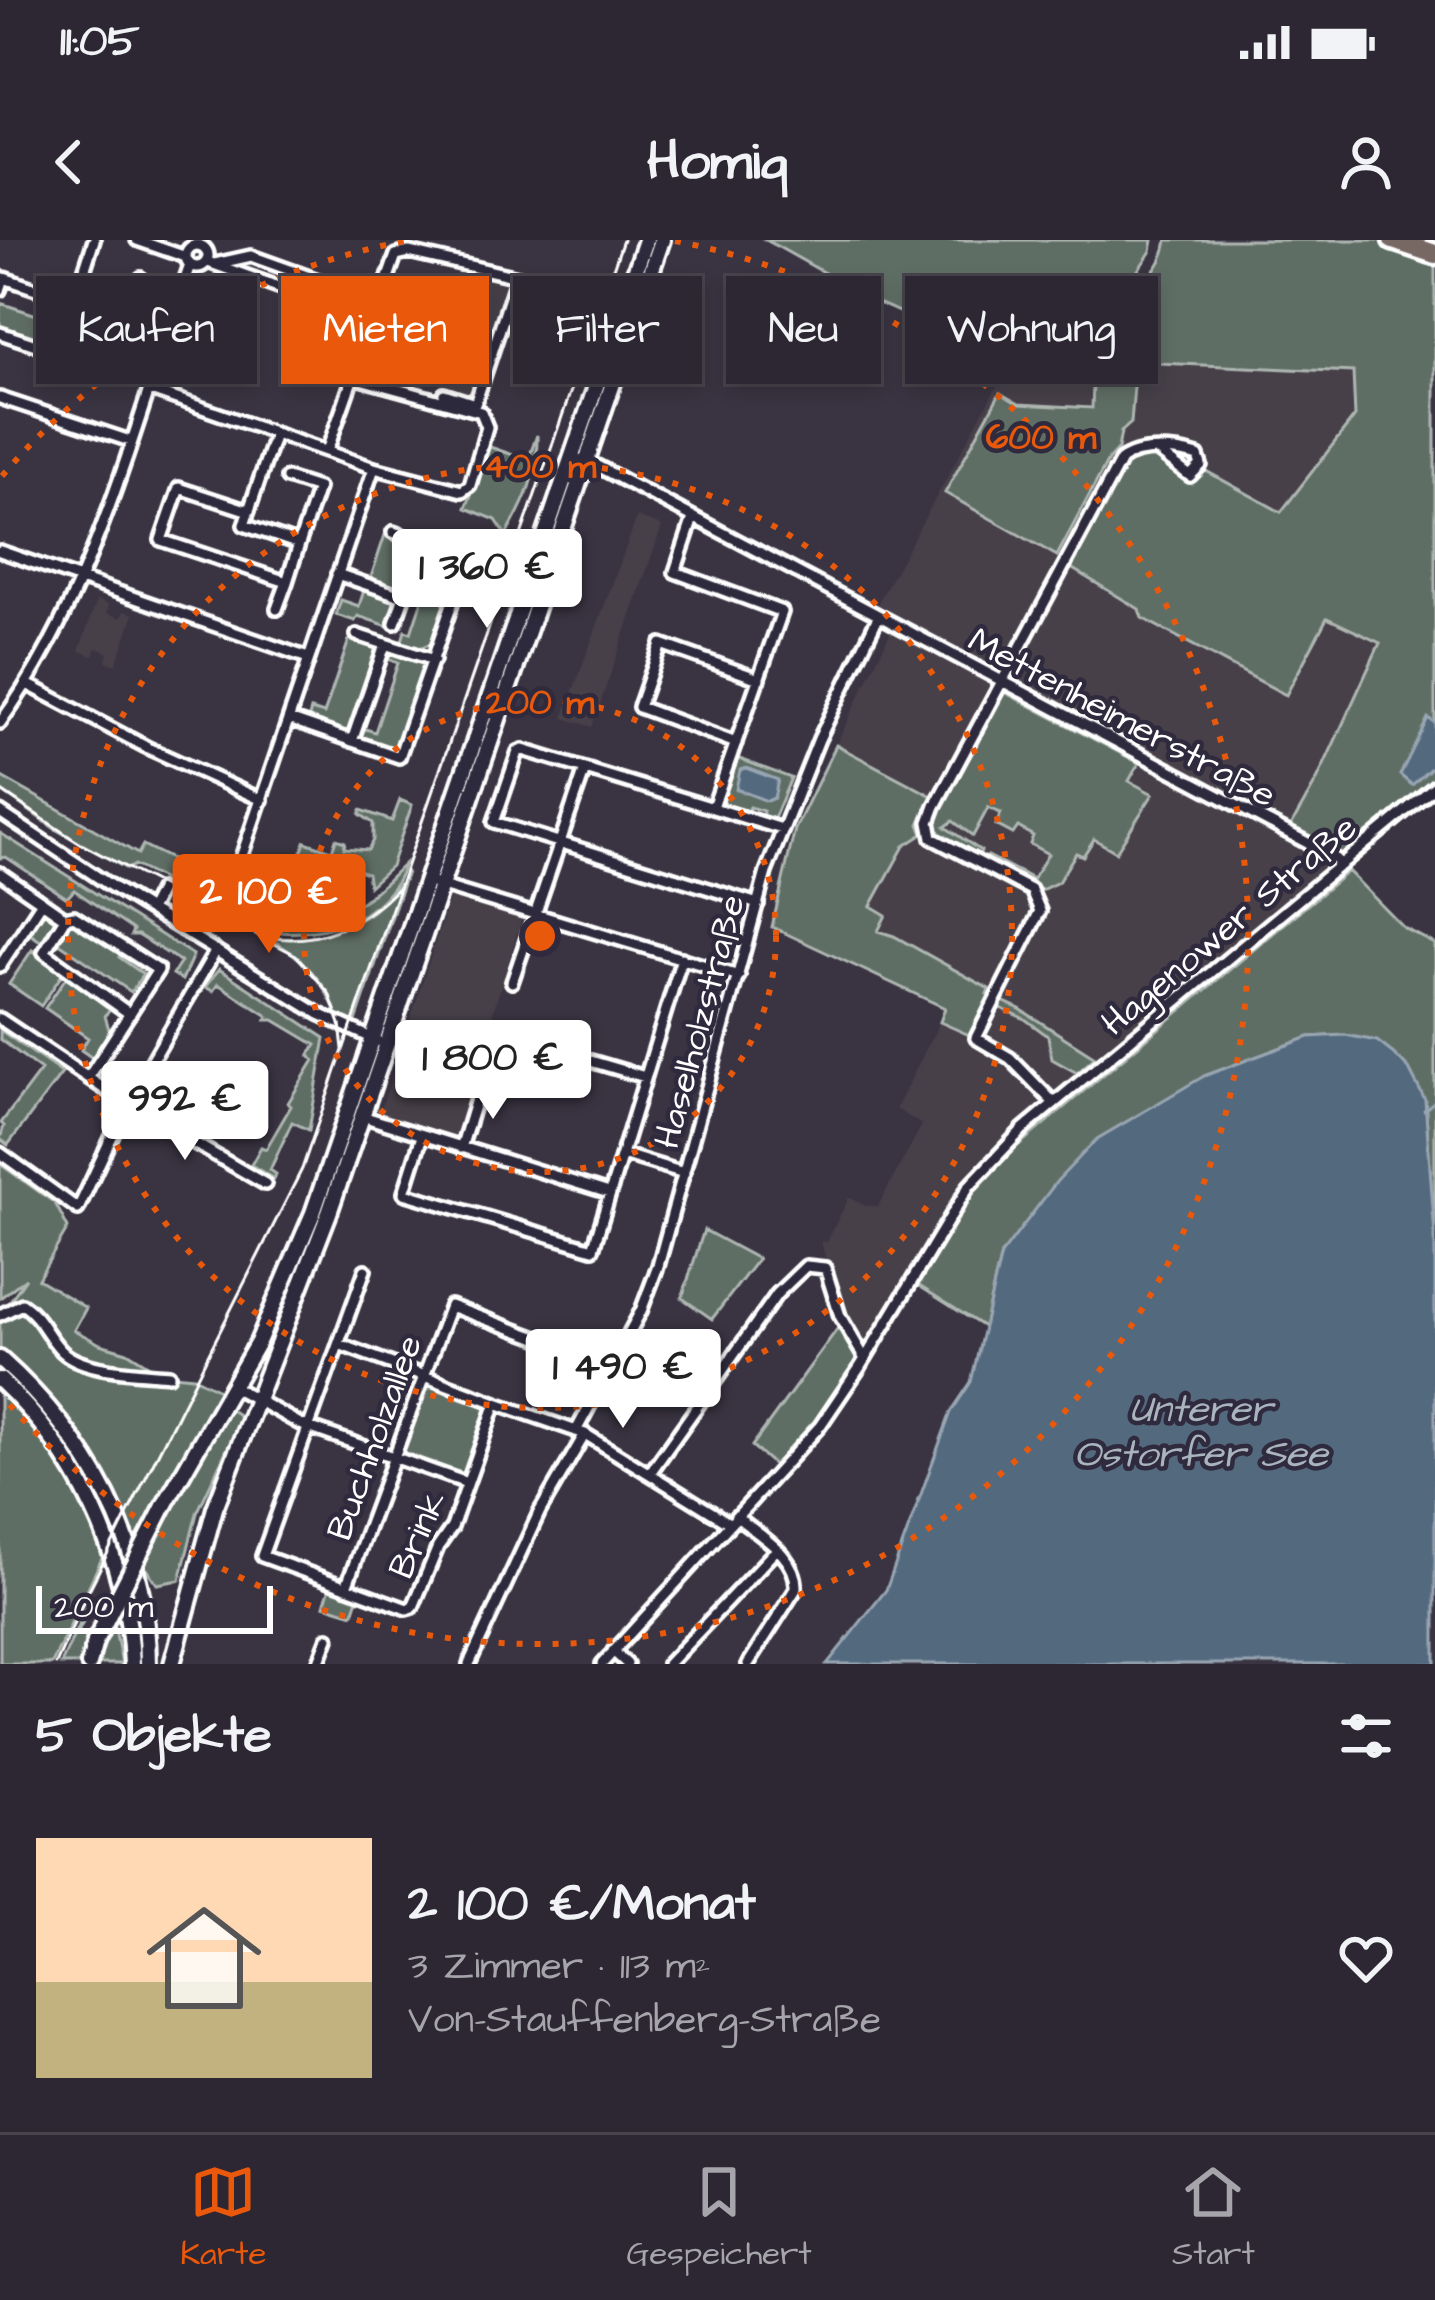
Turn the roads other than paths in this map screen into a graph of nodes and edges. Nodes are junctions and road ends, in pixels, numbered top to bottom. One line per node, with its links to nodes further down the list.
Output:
1 (94, 240): 10 (street)
2 (137, 240): 8 (street)
3 (646, 240): 29 (street)
4 (662, 240): 29 (street)
5 (1393, 240): 7 (highway)
6 (201, 243): 8 (street); 9 (street)
7 (1435, 254)
8 (188, 261): 9 (street); 22 (street)
9 (211, 263): 11 (street); 14 (street)
10 (82, 276)
11 (306, 276)
12 (388, 276): 13 (street)
13 (513, 276)
14 (281, 288)
15 (36, 289): 17 (street)
16 (513, 289): 23 (street)
17 (0, 290)
18 (0, 333): 19 (street)
19 (36, 345)
20 (351, 384): 27 (street)
21 (378, 384): 30 (street)
22 (148, 389): 25 (street); 26 (street)
23 (443, 394)
24 (0, 398): 26 (street)
25 (275, 434): 27 (street); 32 (street)
26 (130, 441): 39 (street)
27 (327, 451): 30 (street)
28 (1159, 452): 50 (street)
29 (579, 460): 33 (street, Mettenheimerstraße); 66 (street)
30 (374, 467): 38 (street)
31 (287, 478): 36 (street)
32 (249, 511): 36 (street); 40 (street)
33 (693, 518): 43 (street, Mettenheimerstraße); 49 (street)
34 (392, 532): 35 (street)
35 (423, 542): 41 (street); 48 (street)
36 (299, 544): 40 (street)
37 (0, 551): 39 (street)
38 (337, 574): 41 (street); 47 (street)
39 (80, 578): 47 (street); 51 (street)
40 (287, 582): 42 (street)
41 (404, 597): 44 (street)
42 (278, 609)
43 (878, 617): 50 (street, Mettenheimerstraße); 61 (street, Haselholzstraße)
44 (395, 622)
45 (357, 635): 46 (street)
46 (386, 644): 48 (street); 54 (street)
47 (308, 658): 52 (street)
48 (434, 660): 54 (street)
49 (759, 679): 55 (street); 55 (street)
50 (1000, 682): 64 (street, Mettenheimerstraße); 87 (street)
51 (27, 684): 53 (street); 58 (street)
52 (289, 718): 54 (street); 58 (street)
53 (0, 723)
54 (352, 741)
55 (736, 743): 59 (street)
56 (585, 769): 59 (street); 62 (street); 62 (street)
57 (1435, 786): 64 (street, Hagenower Straße)
58 (262, 800): 63 (street)
59 (713, 807): 61 (street)
60 (0, 812): 70 (street)
61 (782, 829): 69 (street, Haselholzstraße)
62 (560, 843): 69 (street); 71 (street)
63 (241, 861)
64 (1341, 865): 87 (street, Hagenower Straße)
65 (0, 873): 68 (street)
66 (437, 884): 71 (street); 82 (street)
67 (160, 890): 70 (street)
68 (42, 902): 72 (street); 74 (street)
69 (758, 904): 78 (street, Haselholzstraße)
70 (150, 910): 75 (street)
71 (533, 913): 76 (street); 79 (street)
72 (64, 918): 80 (street); 80 (street)
73 (0, 942): 74 (street)
74 (11, 949): 77 (street)
75 (216, 950): 82 (street); 88 (street)
76 (682, 958): 78 (street); 84 (street)
77 (0, 966)
78 (739, 976): 94 (street, Haselholzstraße)
79 (512, 982)
80 (130, 1014): 85 (street)
81 (0, 1019): 85 (street)
82 (380, 1042): 89 (street); 106 (street)
83 (560, 1052): 84 (street)
84 (645, 1077): 93 (street)
85 (88, 1078): 88 (street)
86 (482, 1083): 91 (street)
87 (1054, 1103): 101 (street, Hagenower Straße)
88 (127, 1104): 92 (street); 95 (street)
89 (362, 1116): 90 (street); 107 (street)
90 (422, 1136): 91 (street); 96 (street)
91 (461, 1148): 96 (street)
92 (0, 1153)
93 (622, 1154): 94 (street); 96 (street)
94 (683, 1173): 102 (street, Haselholzstraße)
95 (265, 1184)
96 (609, 1193)
97 (365, 1270): 99 (street)
98 (0, 1315): 103 (street)
99 (339, 1344): 104 (street); 109 (street)
100 (0, 1359): 121 (street)
101 (865, 1359): 112 (street); 114 (street, Hagenower Straße)
102 (611, 1365): 104 (street, Buchholzallee); 110 (street, Haselholzstraße)
103 (169, 1375)
104 (424, 1376): 108 (street); 111 (street, Buchholzallee)
105 (0, 1380): 120 (street)
106 (232, 1386): 107 (street, Brink); 119 (street, bridge)
107 (256, 1399): 109 (street, Brink); 122 (street)
108 (496, 1403): 110 (street); 113 (street, Brink)
109 (307, 1427): 111 (street, Brink); 116 (street)
110 (580, 1432): 112 (street); 124 (street, Haselholzstraße)
111 (394, 1457): 113 (street, Brink); 116 (street, Buchholzallee)
112 (650, 1473): 114 (street)
113 (467, 1484): 116 (street, Brink)
114 (733, 1520): 115 (street); 118 (street, Hagenower Straße)
115 (776, 1550): 127 (street); 128 (street)
116 (346, 1587)
117 (328, 1638): 123 (street)
118 (613, 1651): 125 (street, Hagenower Straße); 126 (street)
119 (89, 1664)
120 (132, 1664)
121 (148, 1664)
122 (172, 1664)
123 (318, 1664)
124 (469, 1664)
125 (602, 1664)
126 (628, 1664)
127 (668, 1664)
128 (748, 1664)

